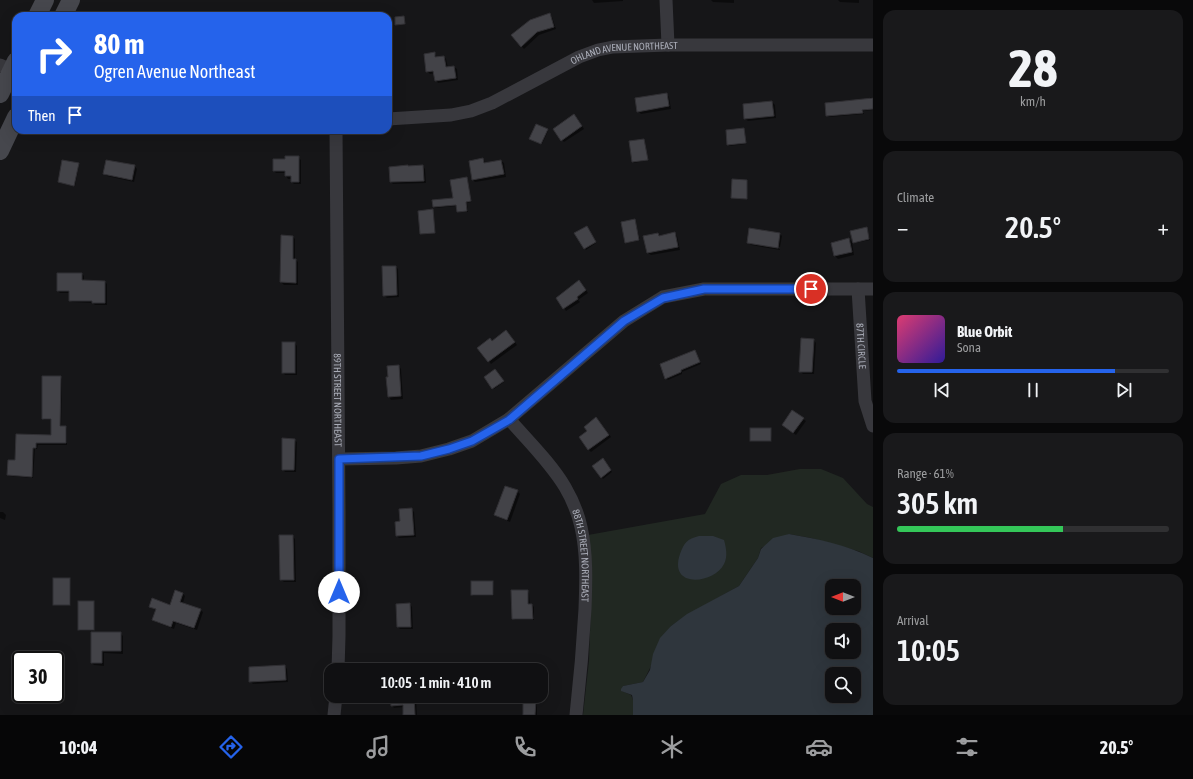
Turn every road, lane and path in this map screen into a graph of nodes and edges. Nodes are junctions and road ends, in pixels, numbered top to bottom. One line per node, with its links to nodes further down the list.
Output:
1 (45, 0): 4 (main road)
2 (70, 0): 5 (main road)
3 (666, 0): 6 (street)
4 (39, 12)
5 (65, 12)
6 (668, 45): 7 (street, OHLAND AVENUE NORTHEAST); 11 (street, OHLAND AVENUE NORTHEAST)
7 (873, 45)
8 (9, 68): 9 (main road); 10 (main road)
9 (12, 79)
10 (0, 94)
11 (392, 119)
12 (12, 126): 14 (main road)
13 (336, 134): 19 (street, 89TH STREET NORTHEAST)
14 (0, 151)
15 (858, 289): 16 (street); 17 (street); 18 (street, 87TH CIRCLE)
16 (873, 289)
17 (509, 420): 19 (street); 23 (street, 88TH STREET NORTHEAST)
18 (873, 426)
19 (339, 459): 20 (street, 89TH STREET NORTHEAST)
20 (338, 663)
21 (335, 703): 22 (street)
22 (334, 715)
23 (576, 715)

